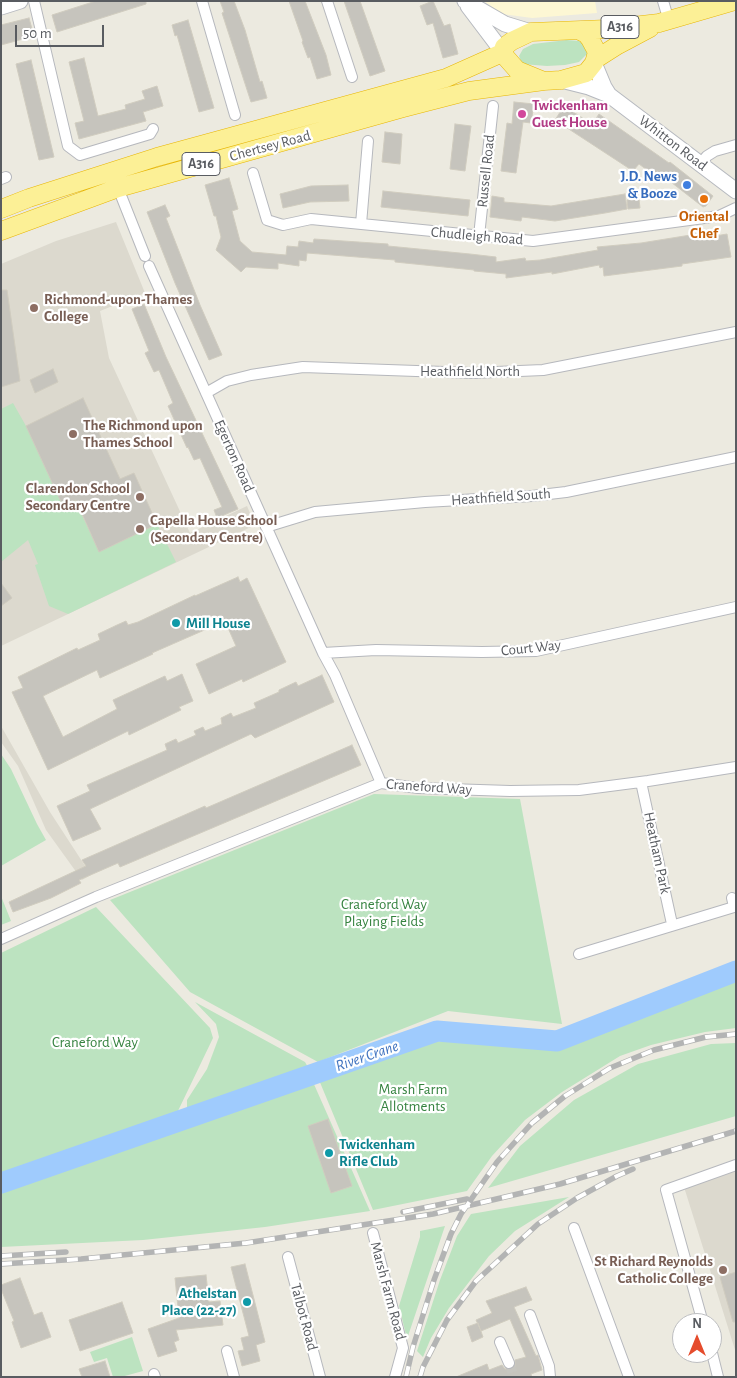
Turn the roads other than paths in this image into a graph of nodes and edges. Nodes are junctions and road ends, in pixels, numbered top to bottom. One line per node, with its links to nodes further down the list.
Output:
1 (20, 1): 8 (main road)
2 (34, 1): 19 (street)
3 (202, 1): 18 (street)
4 (326, 1): 14 (street)
5 (464, 1): 11 (main road); 12 (main road)
6 (663, 1): 9 (street)
7 (735, 1): 9 (highway, A316)
8 (1, 7)
9 (664, 22): 10 (highway, A316); 13 (highway, A316)
10 (580, 31): 11 (highway); 13 (highway)
11 (531, 32): 12 (highway, Chertsey Road)
12 (502, 52): 15 (highway); 27 (highway, Chertsey Road / A316)
13 (595, 61): 15 (highway, Chertsey Road); 16 (main road, Whitton Road)
14 (352, 77)
15 (553, 80): 16 (main road, Whitton Road); 24 (highway, Chertsey Road / A316)
16 (609, 95): 22 (main road, Whitton Road)
17 (493, 106): 30 (street, Russell Road)
18 (235, 115)
19 (153, 129)
20 (368, 141): 28 (street)
21 (736, 145): 22 (street)
22 (701, 163): 25 (main road, Whitton Road)
23 (253, 173): 28 (street, Chudleigh Road)
24 (118, 188): 29 (highway, Chertsey Road / A316); 31 (street)
25 (736, 191)
26 (736, 208): 30 (street, Chudleigh Road)
27 (1, 209)
28 (361, 224): 30 (street, Chudleigh Road)
29 (1, 231)
30 (479, 236)
31 (145, 256)
32 (149, 266): 34 (street, Egerton Road)
33 (736, 332): 34 (street, Heathfield North)
34 (206, 393): 36 (street, Egerton Road)
35 (736, 457): 36 (street, Heathfield South)
36 (266, 527): 38 (street, Egerton Road)
37 (736, 607): 38 (street, Court Way)
38 (323, 653): 41 (street, Egerton Road)
39 (736, 767): 40 (street, Craneford Way)
40 (641, 782): 41 (street, Craneford Way); 43 (street, Heatham Park)
41 (381, 783): 44 (street, Craneford Way)
42 (732, 898): 43 (street)
43 (672, 924): 45 (street)
44 (1, 939)
45 (579, 954)
46 (736, 1164): 50 (street)
47 (574, 1228): 60 (street)
48 (373, 1233): 58 (street, Marsh Farm Road)
49 (288, 1257): 57 (street, Talbot Road)
50 (700, 1313)
51 (530, 1316): 59 (street)
52 (500, 1342): 54 (street)
53 (227, 1351): 56 (street)
54 (509, 1363)
55 (714, 1363): 61 (street)
56 (234, 1377)
57 (320, 1377)
58 (395, 1377)
59 (550, 1377)
60 (629, 1377)
61 (718, 1377)

